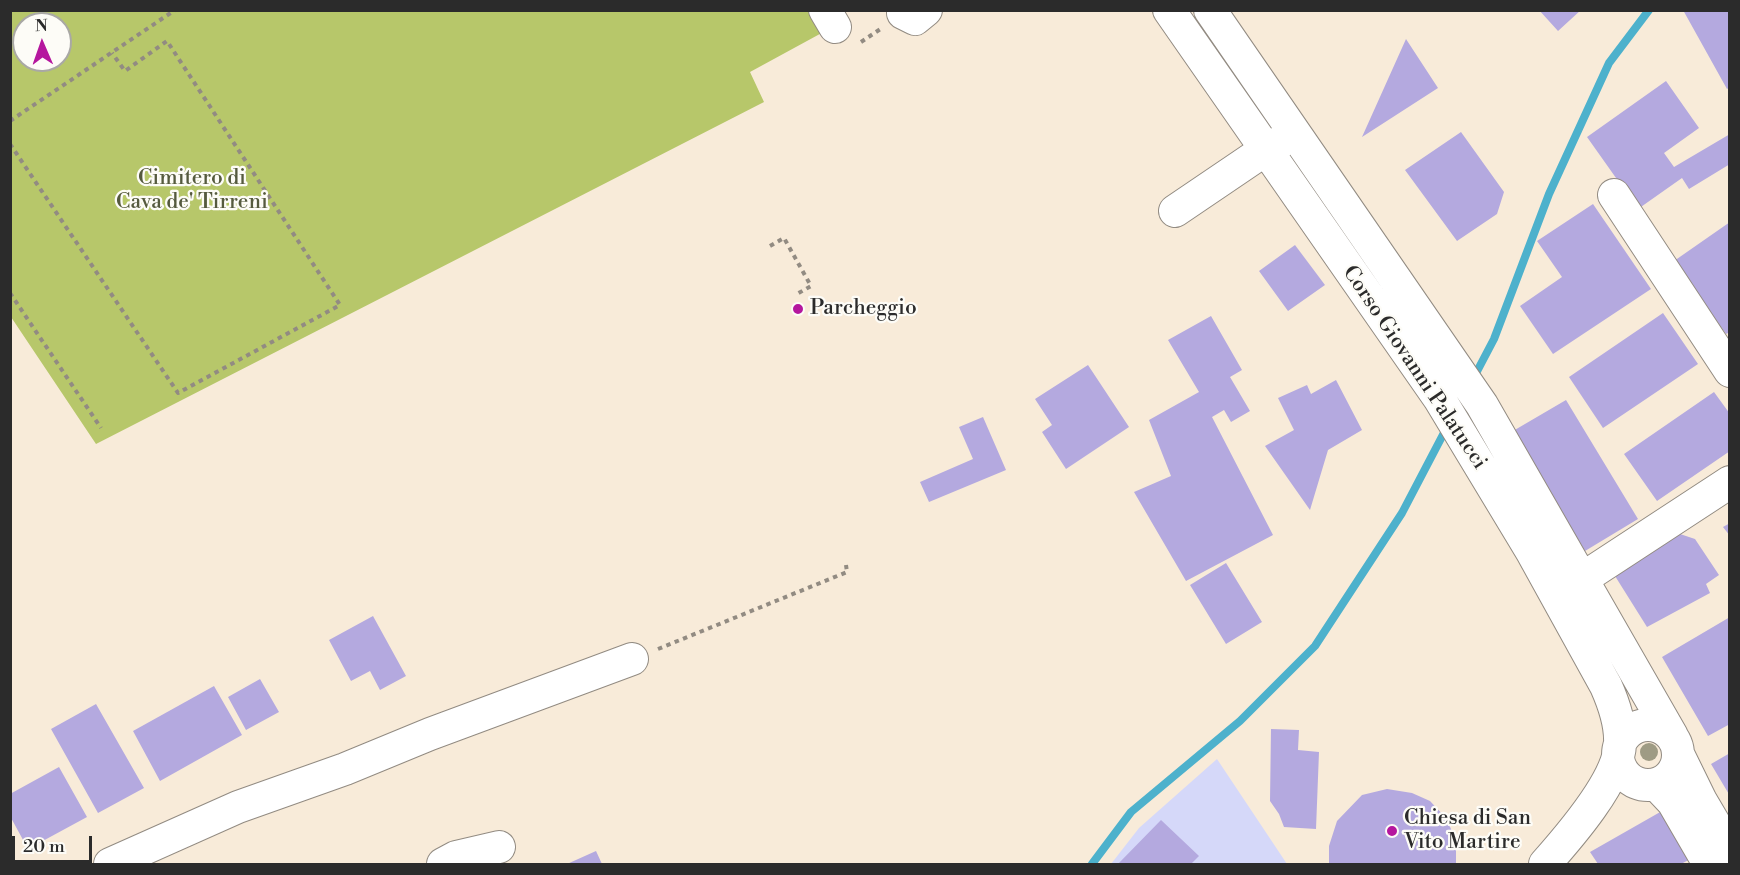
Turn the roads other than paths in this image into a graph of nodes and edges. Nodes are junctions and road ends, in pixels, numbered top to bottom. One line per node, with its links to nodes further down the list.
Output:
1 (1169, 10): 4 (street, Corso Giovanni Palatucci)
2 (1210, 10): 3 (street, Corso Giovanni Palatucci)
3 (1295, 133): 4 (street); 7 (street, Corso Giovanni Palatucci)
4 (1265, 150): 6 (street); 8 (street, Corso Giovanni Palatucci)
5 (1614, 195): 11 (street)
6 (1175, 211)
7 (1385, 264): 8 (street); 9 (street, Corso Giovanni Palatucci)
8 (1358, 283): 10 (street, Corso Giovanni Palatucci)
9 (1439, 342): 10 (street); 13 (street, Corso Giovanni Palatucci)
10 (1406, 351): 13 (street, Corso Giovanni Palatucci)
11 (1727, 360)
12 (1730, 482): 13 (street)
13 (1569, 588): 15 (street, Corso Giovanni Palatucci); 16 (street, Corso Giovanni Palatucci)
14 (633, 659): 21 (street)
15 (1620, 745): 16 (street); 17 (street, Corso Giovanni Palatucci); 18 (street)
16 (1675, 745): 17 (street); 20 (street, Corso Giovanni Palatucci)
17 (1651, 784): 18 (street); 20 (street, Corso Giovanni Palatucci)
18 (1566, 841): 23 (street)
19 (499, 847): 22 (street)
20 (1712, 860)
21 (110, 864)
22 (443, 864)
23 (1545, 864)

